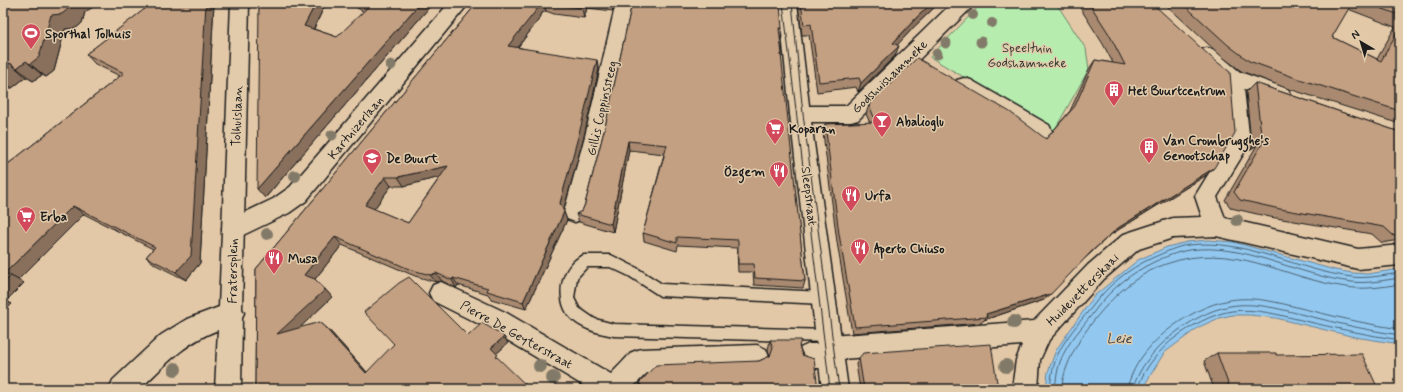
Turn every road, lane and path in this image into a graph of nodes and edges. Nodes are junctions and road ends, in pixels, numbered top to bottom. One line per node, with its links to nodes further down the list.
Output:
1 (240, 3): 14 (street, Tolhuislaan)
2 (460, 3): 14 (street, Kartuizerlaan)
3 (625, 3): 12 (street, Gillis Coppinssteeg)
4 (964, 3): 10 (street, Godshuishammeke)
5 (783, 6): 10 (street, Sleepstraat)
6 (1195, 45): 8 (street)
7 (946, 75): 11 (street)
8 (1233, 77): 9 (street); 13 (street)
9 (1302, 102)
10 (800, 114): 17 (street, Sleepstraat)
11 (1042, 131)
12 (575, 212)
13 (1216, 226): 15 (street, Huidevetterskaai); 19 (street, Huidevetterskaai)
14 (233, 229): 18 (street, Fratersplein)
15 (1400, 255)
16 (441, 293): 24 (street, Pierre De Geyterstraat)
17 (823, 298): 20 (street, Sleepstraat); 20 (lane)
18 (232, 313): 22 (street, Fratersplein); 23 (street, Fratersplein)
19 (1040, 332): 20 (street, Huidevetterskaai); 26 (street)
20 (824, 349): 25 (street, Sleepstraat)
21 (757, 357): 24 (street, Pierre De Geyterstraat)
22 (122, 389)
23 (228, 389)
24 (613, 389)
25 (834, 389)
26 (1025, 389)

